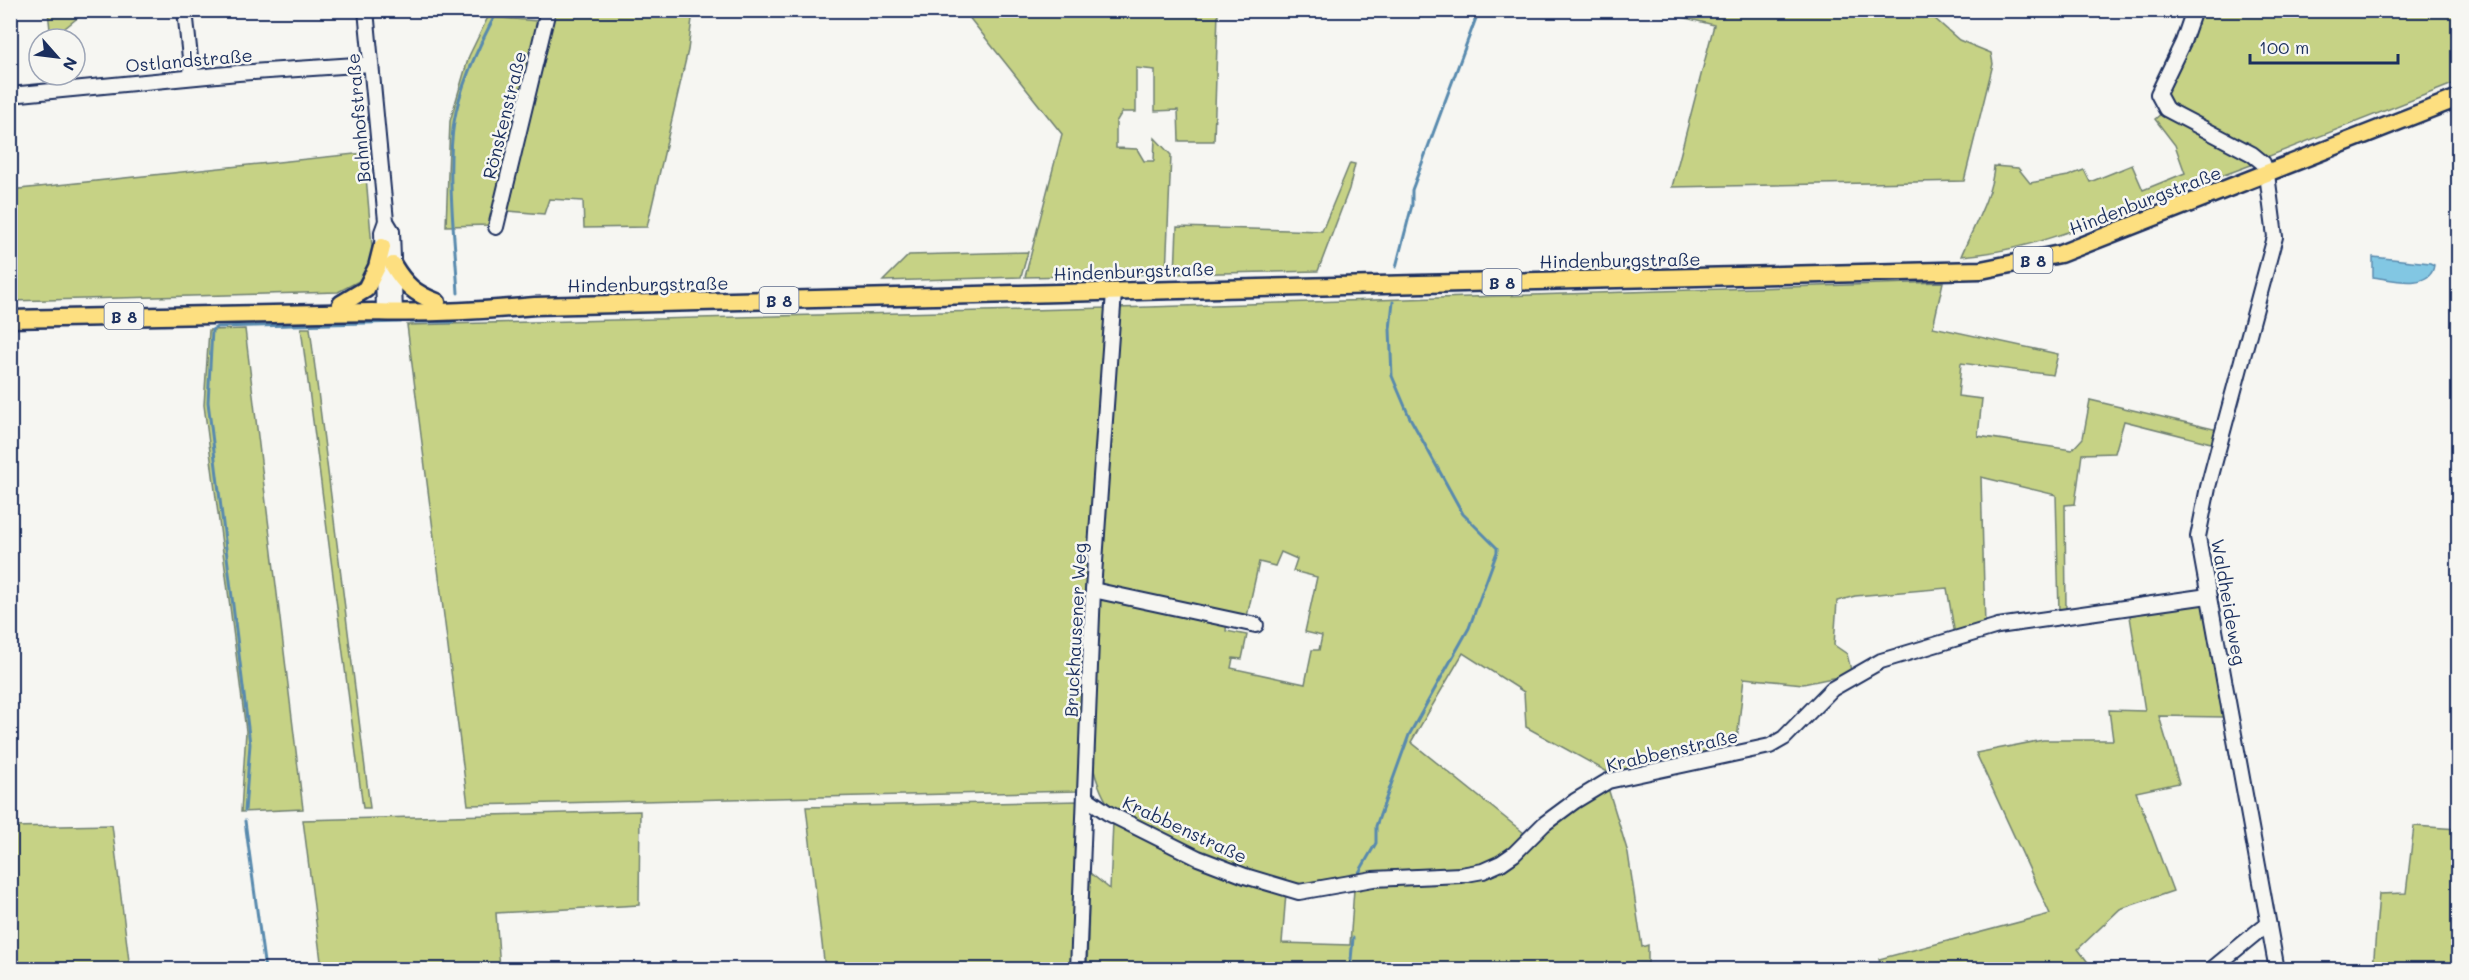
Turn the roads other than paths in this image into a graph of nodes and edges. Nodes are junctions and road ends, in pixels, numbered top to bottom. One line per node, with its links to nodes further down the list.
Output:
1 (185, 10): 6 (street)
2 (366, 10): 5 (street, Bahnhofstraße)
3 (548, 10): 11 (street, Rönskenstraße)
4 (2194, 10): 9 (street)
5 (371, 64): 6 (street, Ostlandstraße); 10 (street, Bahnhofstraße)
6 (192, 77): 7 (street, Ostlandstraße)
7 (10, 95)
8 (2458, 98): 9 (main road, Hindenburgstraße / B 8)
9 (2267, 174): 14 (main road, Hindenburgstraße / B 8); 22 (street, Waldheideweg)
10 (386, 221): 12 (street, Bahnhofstraße); 13 (street, Bahnhofstraße)
11 (496, 227)
12 (382, 247): 16 (main road); 18 (street, Bahnhofstraße)
13 (393, 265): 15 (main road); 18 (street, Bahnhofstraße)
14 (1114, 292): 17 (main road, Hindenburgstraße / B 8); 21 (street, Bruckhausener Weg)
15 (437, 302): 17 (main road, Hindenburgstraße / B 8); 18 (main road, Hindenburgstraße / B 8)
16 (341, 304): 18 (main road, Hindenburgstraße / B 8); 19 (main road, Hindenburgstraße / B 8)
17 (535, 306): 18 (main road, Hindenburgstraße / B 8)
18 (389, 307): 19 (main road, Hindenburgstraße / B 8)
19 (238, 314): 20 (main road, Hindenburgstraße / B 8)
20 (10, 319)
21 (1094, 590): 23 (street); 24 (street, Bruckhausener Weg)
22 (2208, 596): 24 (street, Krabbenstraße); 25 (street, Waldheideweg)
23 (1256, 626)
24 (1086, 797): 26 (street, Bruckhausener Weg)
25 (2269, 926): 27 (street); 28 (street, Waldheideweg)
26 (1078, 969)
27 (2211, 969)
28 (2277, 969)

